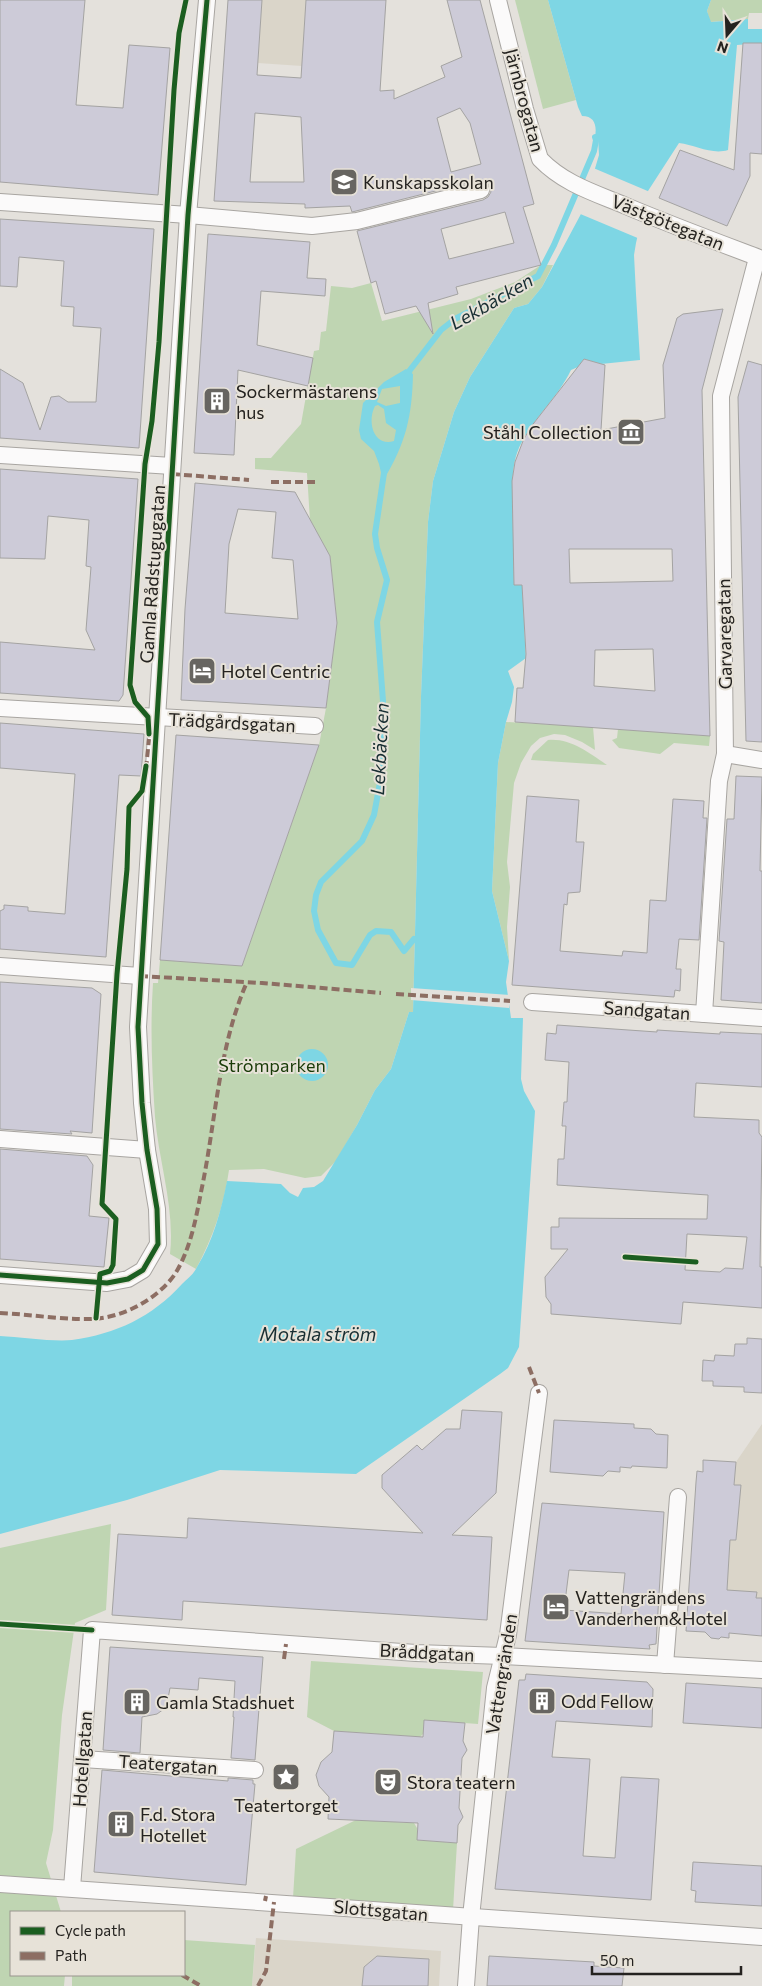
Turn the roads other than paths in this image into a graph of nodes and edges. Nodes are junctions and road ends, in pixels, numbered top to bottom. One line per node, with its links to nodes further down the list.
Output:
1 (207, 0): 6 (street, Gamla Rådstugugatan)
2 (498, 0): 3 (street, Järnbrogatan)
3 (574, 184): 7 (street, Västgötegatan)
4 (481, 190): 6 (street)
5 (0, 202): 6 (street)
6 (188, 215): 9 (street, Gamla Rådstugugatan)
7 (759, 258): 13 (street, Garvaregatan)
8 (0, 455): 9 (street)
9 (172, 466): 11 (street, Gamla Rådstugugatan)
10 (0, 708): 11 (street, Trädgårdsgatan)
11 (156, 718): 12 (street, Trädgårdsgatan); 16 (street, Gamla Rådstugugatan)
12 (315, 726)
13 (725, 754): 14 (street); 18 (street, Garvaregatan)
14 (762, 760)
15 (0, 966): 16 (street)
16 (140, 976): 21 (street, Gamla Rådstugugatan)
17 (532, 1002): 18 (street, Sandgatan)
18 (704, 1014): 19 (street, Sandgatan)
19 (762, 1018)
20 (0, 1139): 21 (street)
21 (147, 1150): 22 (street, Gamla Rådstugugatan)
22 (0, 1275)
23 (539, 1392): 26 (street, Vattengränden)
24 (678, 1497): 27 (street)
25 (92, 1630): 26 (street, Bråddgatan); 29 (street, Hotellgatan)
26 (503, 1656): 27 (street, Bråddgatan); 33 (street, Vattengränden)
27 (665, 1665): 28 (street, Bråddgatan)
28 (762, 1670)
29 (82, 1759): 30 (street, Teatergatan); 32 (street, Hotellgatan)
30 (255, 1770)
31 (0, 1884): 32 (street, Slottsgatan)
32 (72, 1888): 33 (street, Slottsgatan)
33 (471, 1917): 34 (street, Slottsgatan); 35 (street, Vattengränden)
34 (762, 1937)
35 (466, 1986)

